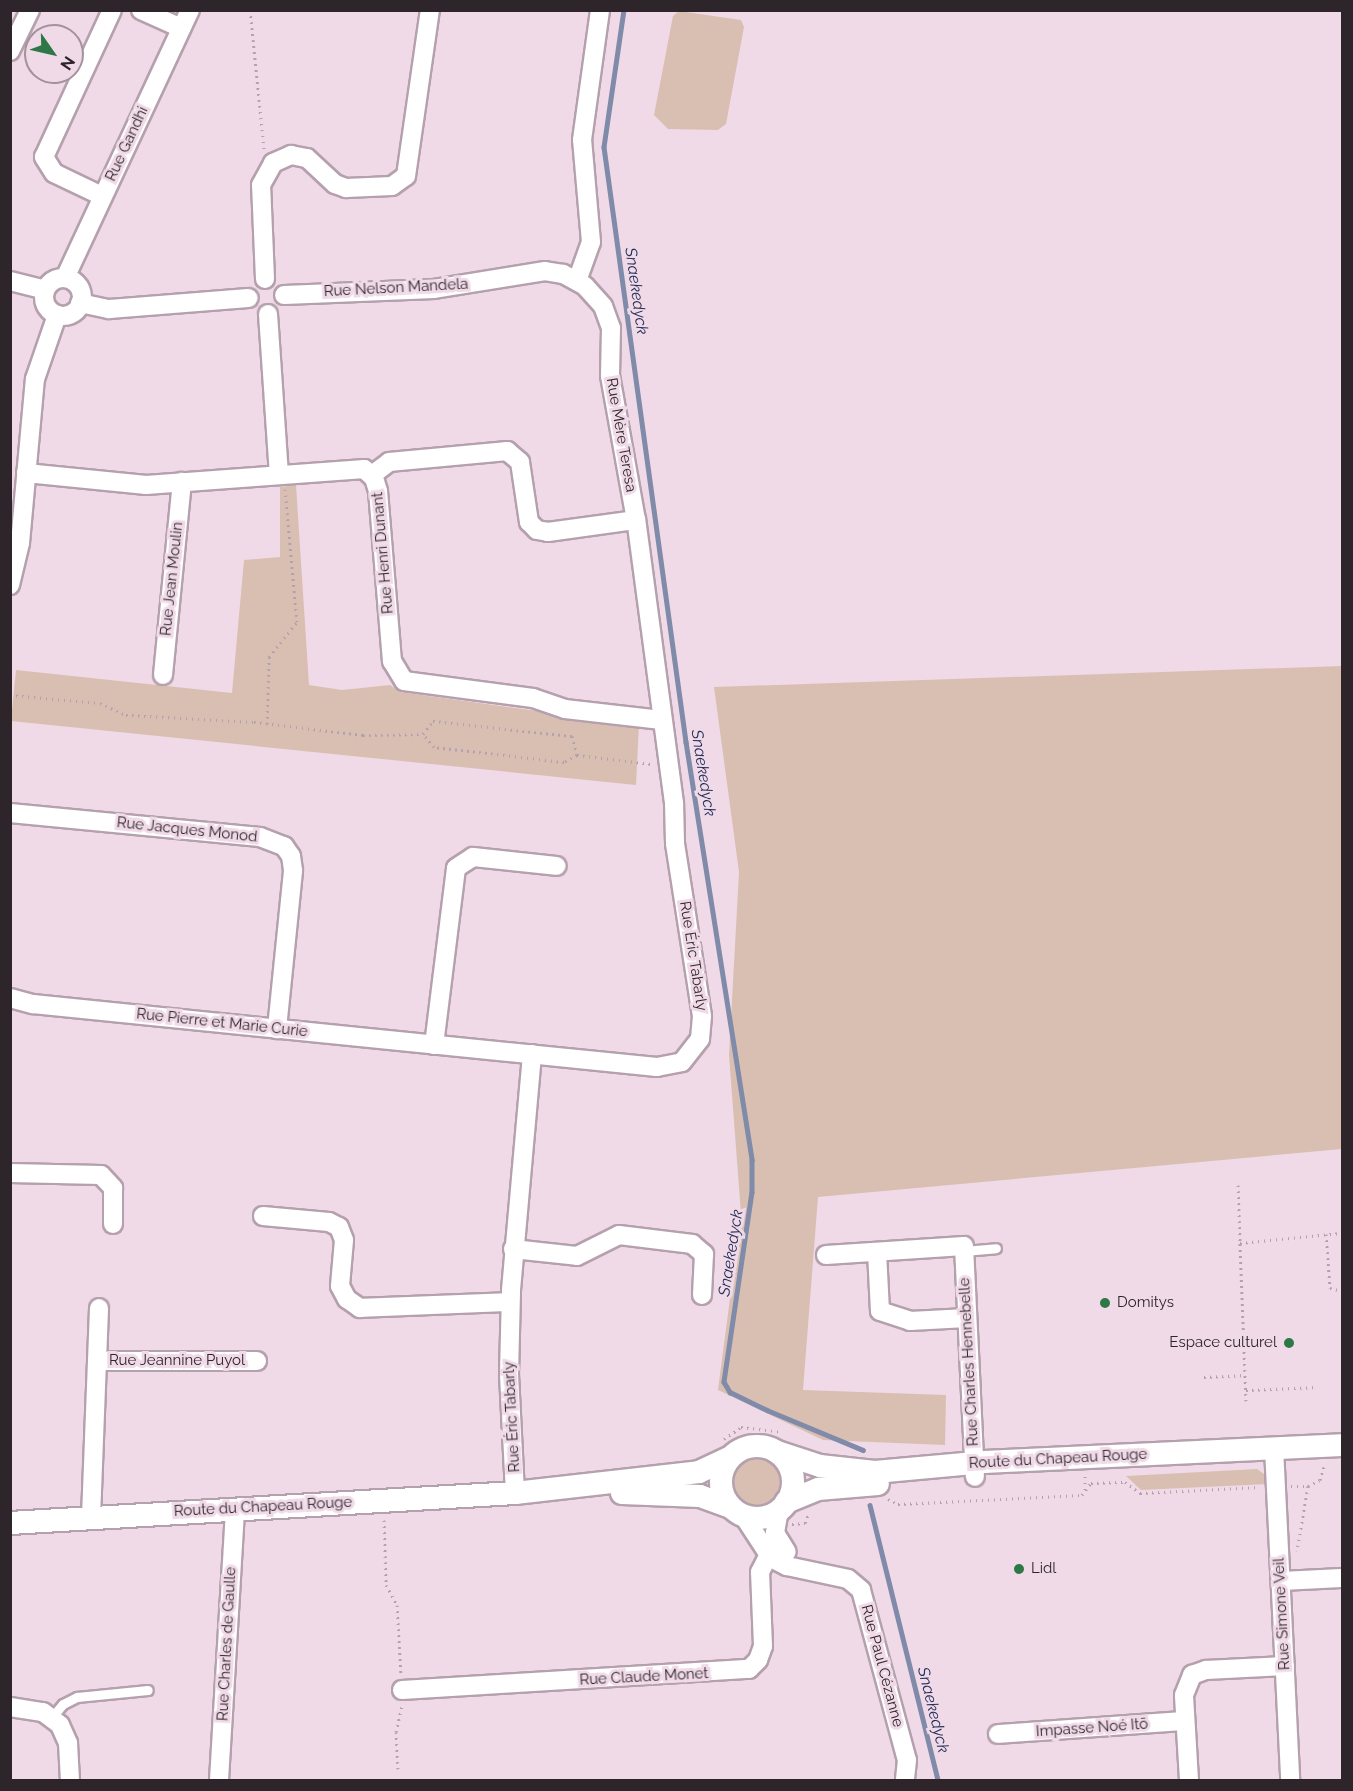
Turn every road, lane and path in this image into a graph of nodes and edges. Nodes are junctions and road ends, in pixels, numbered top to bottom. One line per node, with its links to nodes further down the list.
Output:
1 (30, 10): 9 (street)
2 (112, 10): 11 (street)
3 (141, 10): 8 (street)
4 (190, 10): 8 (street, Rue Gandhi)
5 (250, 10): 10 (path)
6 (429, 10): 10 (street)
7 (600, 10): 15 (street)
8 (181, 28): 11 (street, Rue Gandhi)
9 (10, 51)
10 (273, 163): 13 (street)
11 (102, 196): 12 (street, Rue Gandhi)
12 (65, 278): 16 (street); 19 (street)
13 (266, 279): 17 (street); 18 (street)
14 (10, 281): 16 (street)
15 (577, 281): 17 (street, Rue Nelson Mandela); 26 (street, Rue Mère Teresa)
16 (45, 290): 21 (street)
17 (284, 295): 20 (street)
18 (249, 298): 19 (street); 20 (street)
19 (81, 303): 21 (street)
20 (268, 314): 23 (street)
21 (57, 315): 22 (street)
22 (26, 473): 25 (street, Rue Henri Dunant); 27 (street)
23 (282, 473): 24 (street, Rue Henri Dunant); 25 (street, Rue Henri Dunant); 31 (path)
24 (372, 475): 26 (street); 30 (street, Rue Henri Dunant)
25 (182, 482): 28 (street, Rue Jean Moulin)
26 (636, 520): 30 (street, Rue Mère Teresa)
27 (10, 585)
28 (163, 675)
29 (10, 695): 31 (path)
30 (661, 720): 34 (street, Rue Mère Teresa)
31 (267, 724): 32 (path)
32 (423, 734): 33 (path); 33 (path)
33 (576, 755): 34 (path)
34 (668, 766): 40 (street, Rue Éric Tabarly)
35 (10, 813): 38 (street, Rue Jacques Monod)
36 (557, 866): 39 (street)
37 (10, 998): 38 (street, Rue Pierre et Marie Curie)
38 (277, 1029): 39 (street, Rue Pierre et Marie Curie)
39 (434, 1046): 40 (street, Rue Éric Tabarly)
40 (532, 1054): 50 (street, Rue Éric Tabarly)
41 (10, 1173): 44 (street)
42 (1238, 1185): 47 (path)
43 (263, 1216): 55 (street)
44 (113, 1224)
45 (1342, 1233): 46 (path)
46 (1326, 1234): 47 (path); 53 (path)
47 (1240, 1243): 60 (path)
48 (964, 1248): 49 (lane); 51 (street); 57 (street, Rue Charles Hennebelle)
49 (996, 1248)
50 (513, 1249): 54 (street); 55 (street, Rue Éric Tabarly)
51 (877, 1252): 52 (street); 57 (street)
52 (826, 1255)
53 (1342, 1291)
54 (702, 1295)
55 (510, 1302): 72 (street, Rue Éric Tabarly)
56 (99, 1308): 58 (street, Rue Jeannine Puyol)
57 (967, 1318): 70 (street, Rue Charles Hennebelle)
58 (97, 1361): 59 (street, Rue Jeannine Puyol); 78 (street, Rue Jeannine Puyol)
59 (257, 1361)
60 (1245, 1375): 61 (path); 63 (path)
61 (1204, 1377)
62 (1318, 1387): 63 (path)
63 (1246, 1390): 64 (path)
64 (1246, 1401)
65 (1342, 1444): 67 (street, Route du Chapeau Rouge)
66 (777, 1452): 68 (street); 70 (street, Route du Chapeau Rouge); 80 (street)
67 (1274, 1455): 69 (street, Route du Chapeau Rouge); 70 (street, Route du Chapeau Rouge); 71 (street, Rue Simone Veil)
68 (729, 1458): 72 (street, Route du Chapeau Rouge); 77 (street)
69 (1342, 1460)
70 (974, 1470): 80 (street, Route du Chapeau Rouge)
71 (1276, 1487): 73 (path); 82 (path); 83 (street, Rue Simone Veil)
72 (515, 1493): 74 (street, Route du Chapeau Rouge); 77 (street, Route du Chapeau Rouge)
73 (882, 1496)
74 (383, 1501): 75 (street, Route du Chapeau Rouge); 86 (path)
75 (235, 1508): 78 (street, Route du Chapeau Rouge); 93 (street, Rue Charles de Gaulle)
76 (811, 1510): 80 (path)
77 (737, 1511): 80 (street, Rue Paul Cézanne); 80 (street)
78 (91, 1517): 79 (street, Route du Chapeau Rouge)
79 (10, 1523)
80 (778, 1528): 86 (street, Rue Claude Monet); 94 (street, Rue Paul Cézanne)
81 (1342, 1578): 82 (street)
82 (1302, 1580): 83 (street)
83 (1281, 1581): 84 (street, Rue Simone Veil)
84 (1285, 1666): 89 (street); 96 (street, Rue Simone Veil)
85 (148, 1690): 88 (lane)
86 (402, 1690): 91 (path)
87 (10, 1707): 88 (street)
88 (52, 1717): 92 (street)
89 (1185, 1721): 90 (street, Impasse Noé Itō); 95 (street)
90 (998, 1734)
91 (398, 1769)
92 (70, 1780)
93 (219, 1780)
94 (905, 1780)
95 (1189, 1780)
96 (1290, 1780)

